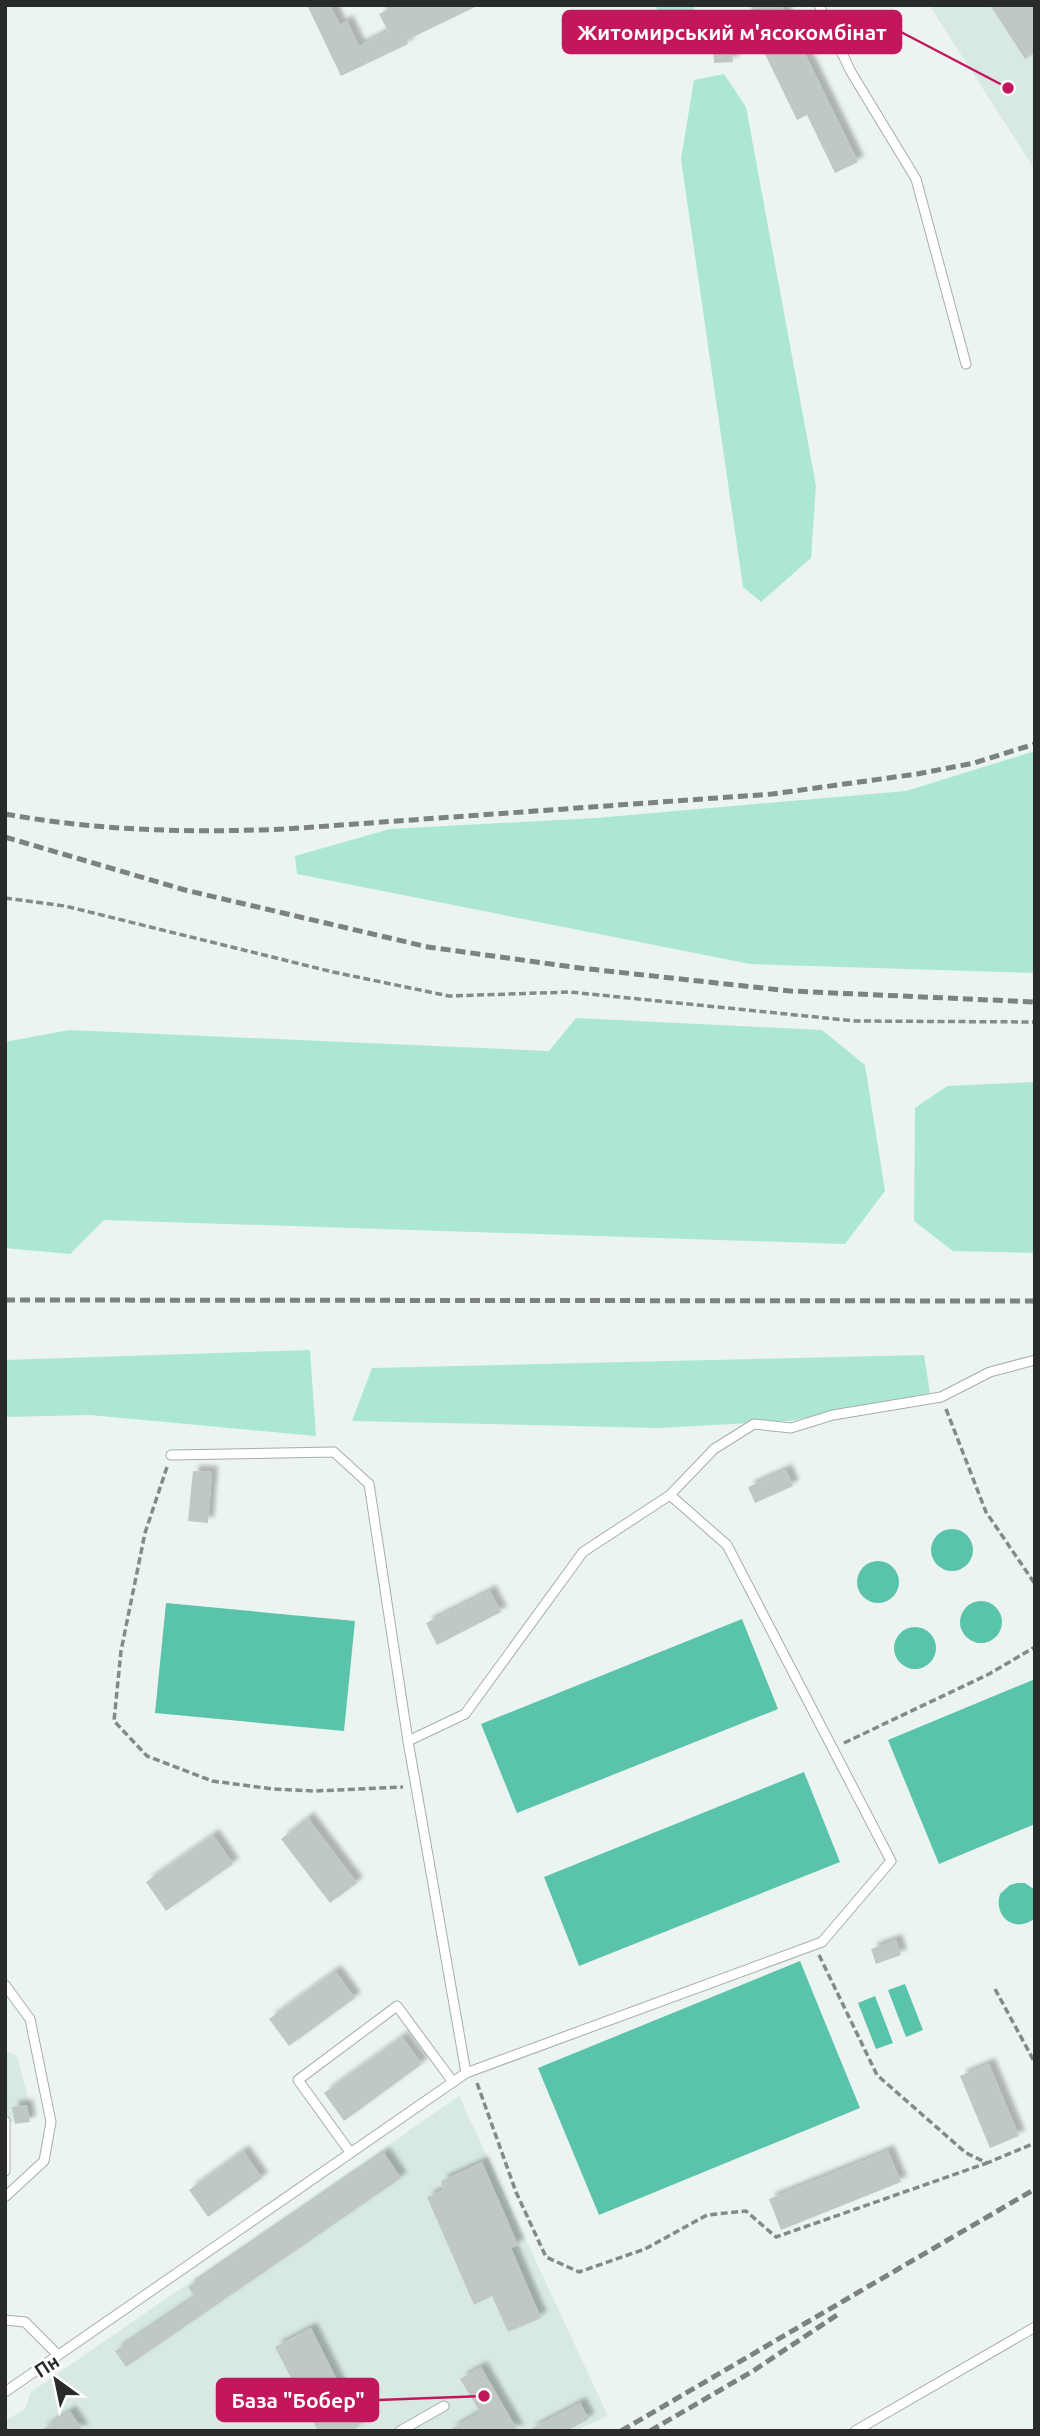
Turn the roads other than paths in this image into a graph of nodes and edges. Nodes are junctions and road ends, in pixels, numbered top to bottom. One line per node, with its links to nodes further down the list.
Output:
1 (819, 5): 2 (lane)
2 (966, 364)
3 (1035, 1360): 5 (lane)
4 (171, 1455): 6 (lane)
5 (670, 1494): 6 (lane); 8 (lane)
6 (408, 1741): 8 (lane)
7 (5, 1986): 13 (lane)
8 (469, 2072): 9 (lane)
9 (453, 2082): 11 (lane); 11 (lane)
10 (5, 2121): 12 (lane)
11 (350, 2152): 16 (lane)
12 (5, 2171)
13 (5, 2197)
14 (5, 2320): 16 (lane)
15 (1035, 2327): 20 (lane)
16 (58, 2355): 17 (lane)
17 (5, 2392)
18 (444, 2406): 19 (lane)
19 (400, 2431)
20 (855, 2431)

